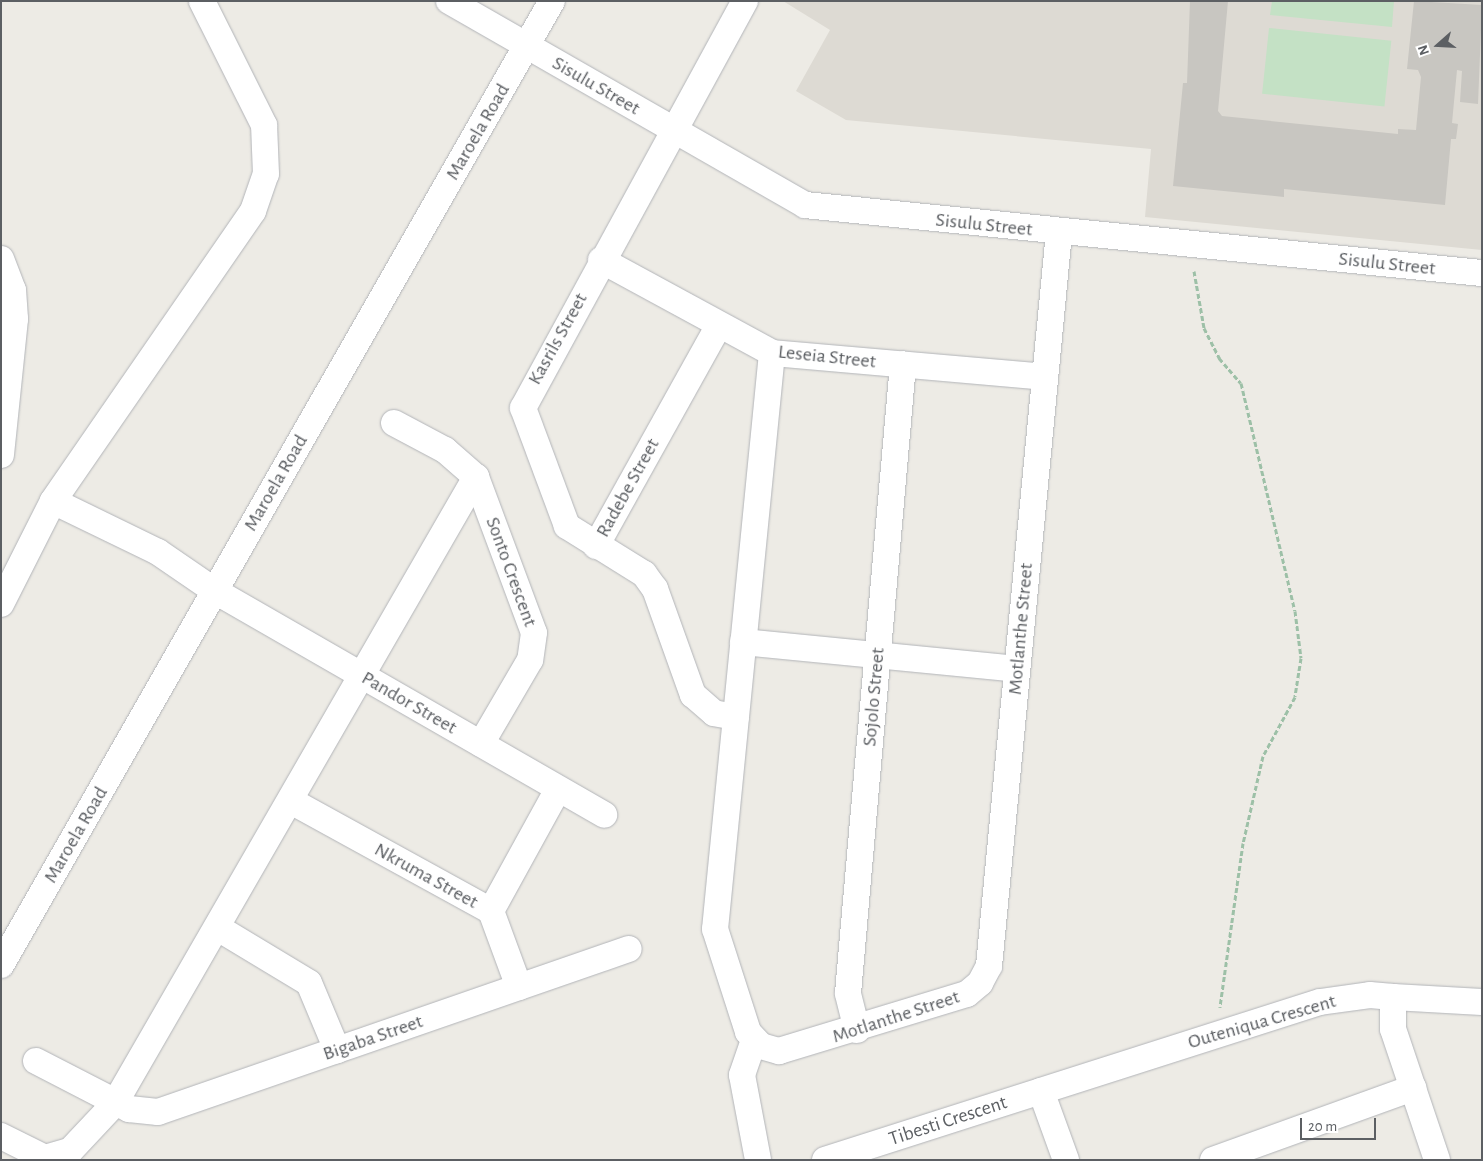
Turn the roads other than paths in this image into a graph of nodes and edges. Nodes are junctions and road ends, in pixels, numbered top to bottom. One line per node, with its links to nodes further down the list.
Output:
1 (202, 1): 18 (street)
2 (449, 1): 5 (street, Sisulu Street)
3 (552, 1): 5 (street, Maroela Road)
4 (746, 1): 6 (street, Kasrils Street)
5 (526, 46): 6 (street, Sisulu Street); 20 (street, Maroela Road)
6 (672, 130): 7 (street, Sisulu Street); 9 (street, Kasrils Street)
7 (1058, 232): 10 (street, Sisulu Street); 14 (street, Motlanthe Street)
8 (1, 258): 16 (street)
9 (601, 260): 11 (street, Leseia Street); 19 (street, Kasrils Street)
10 (1482, 273)
11 (718, 327): 12 (street, Leseia Street); 19 (street, Radebe Street)
12 (772, 353): 13 (street, Leseia Street); 22 (street)
13 (904, 364): 14 (street, Leseia Street); 23 (street, Sojolo Street)
14 (1045, 377): 24 (street, Motlanthe Street)
15 (394, 423): 17 (street, Sonto Crescent)
16 (1, 455)
17 (476, 477): 25 (street, Sonto Crescent); 27 (street, Sonto Crescent)
18 (53, 501): 20 (street, Pandor Street); 21 (street)
19 (596, 546): 26 (street, Radebe Street)
20 (215, 591): 25 (street, Pandor Street); 34 (street, Maroela Road)
21 (1, 604)
22 (743, 642): 23 (street); 26 (street)
23 (878, 656): 24 (street); 38 (street, Sojolo Street)
24 (1018, 669): 38 (street, Motlanthe Street)
25 (363, 676): 27 (street, Pandor Street); 29 (street)
26 (736, 717): 39 (street)
27 (481, 744): 28 (street, Pandor Street)
28 (558, 789): 30 (street, Pandor Street); 31 (street)
29 (291, 801): 31 (street, Nkruma Street); 32 (street)
30 (604, 815)
31 (491, 911): 35 (street, Nkruma Street)
32 (218, 928): 40 (street); 44 (street)
33 (629, 949): 35 (street, Bigaba Street)
34 (1, 965)
35 (519, 987): 40 (street, Bigaba Street)
36 (1393, 997): 37 (street, Outeniqua Crescent); 42 (street); 43 (street, Outeniqua Crescent)
37 (1482, 1002)
38 (856, 1030): 39 (street, Motlanthe Street)
39 (754, 1040): 46 (street)
40 (336, 1050): 44 (street, Bigaba Street)
41 (36, 1061): 44 (street, Bigaba Street)
42 (1413, 1088): 49 (street); 50 (street)
43 (1041, 1091): 47 (street, Tibesti Crescent); 48 (street)
44 (115, 1103): 45 (street)
45 (1, 1136)
46 (758, 1160)
47 (825, 1160)
48 (1066, 1160)
49 (1213, 1160)
50 (1437, 1160)

